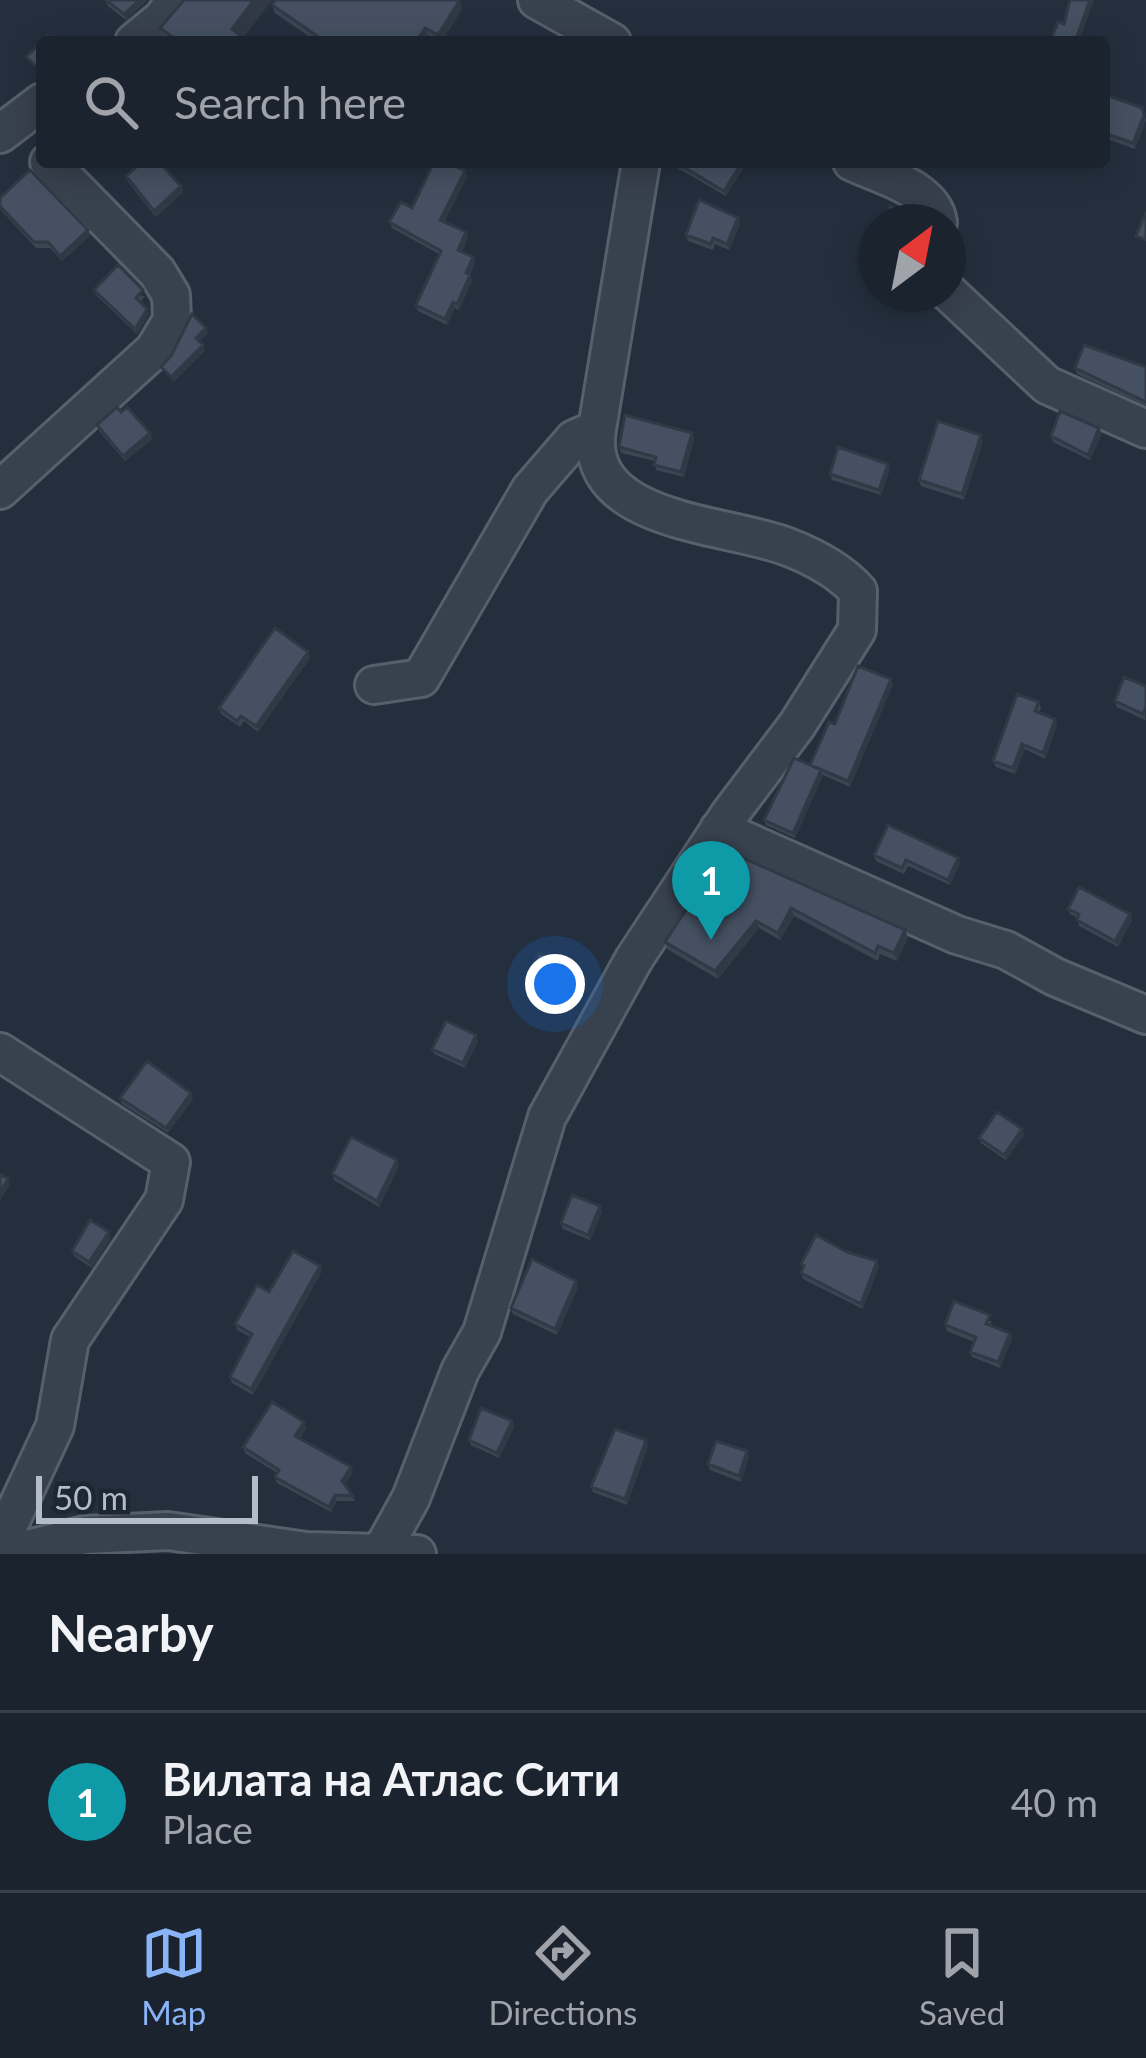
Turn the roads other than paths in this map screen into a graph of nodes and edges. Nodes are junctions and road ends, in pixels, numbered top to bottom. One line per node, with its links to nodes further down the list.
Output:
1 (175, 0): 3 (street)
2 (537, 0): 4 (street)
3 (141, 36)
4 (601, 36)
5 (36, 107): 6 (street)
6 (0, 134)
7 (55, 168): 14 (street)
8 (640, 168): 12 (street)
9 (864, 168): 10 (street)
10 (931, 204)
11 (966, 309): 13 (street)
12 (597, 429): 15 (street); 16 (street)
13 (1146, 429)
14 (0, 490)
15 (374, 686)
16 (719, 830): 17 (street); 20 (street)
17 (1146, 1015)
18 (0, 1052): 19 (street)
19 (0, 1544)
20 (380, 1553): 21 (street); 22 (street)
21 (7, 1554)
22 (417, 1554)

